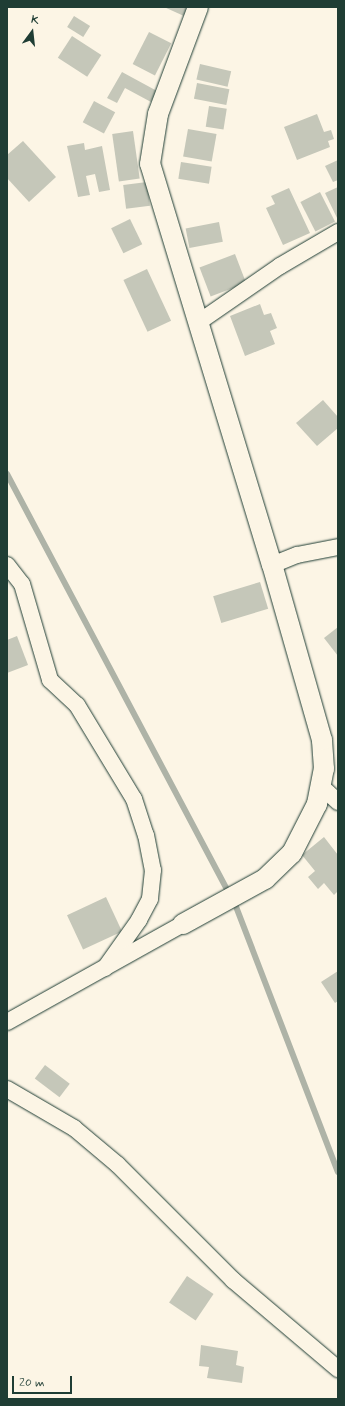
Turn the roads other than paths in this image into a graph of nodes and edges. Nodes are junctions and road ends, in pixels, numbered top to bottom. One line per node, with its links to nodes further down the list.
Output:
1 (198, 7): 3 (street)
2 (338, 232): 3 (street)
3 (199, 322): 6 (street)
4 (338, 546): 6 (street)
5 (7, 565): 10 (street)
6 (272, 565): 7 (street)
7 (322, 787): 8 (street); 9 (street)
8 (338, 802)
9 (183, 924): 10 (street)
10 (105, 968): 11 (street)
11 (7, 1022)
12 (7, 1088): 13 (street)
13 (338, 1369)

